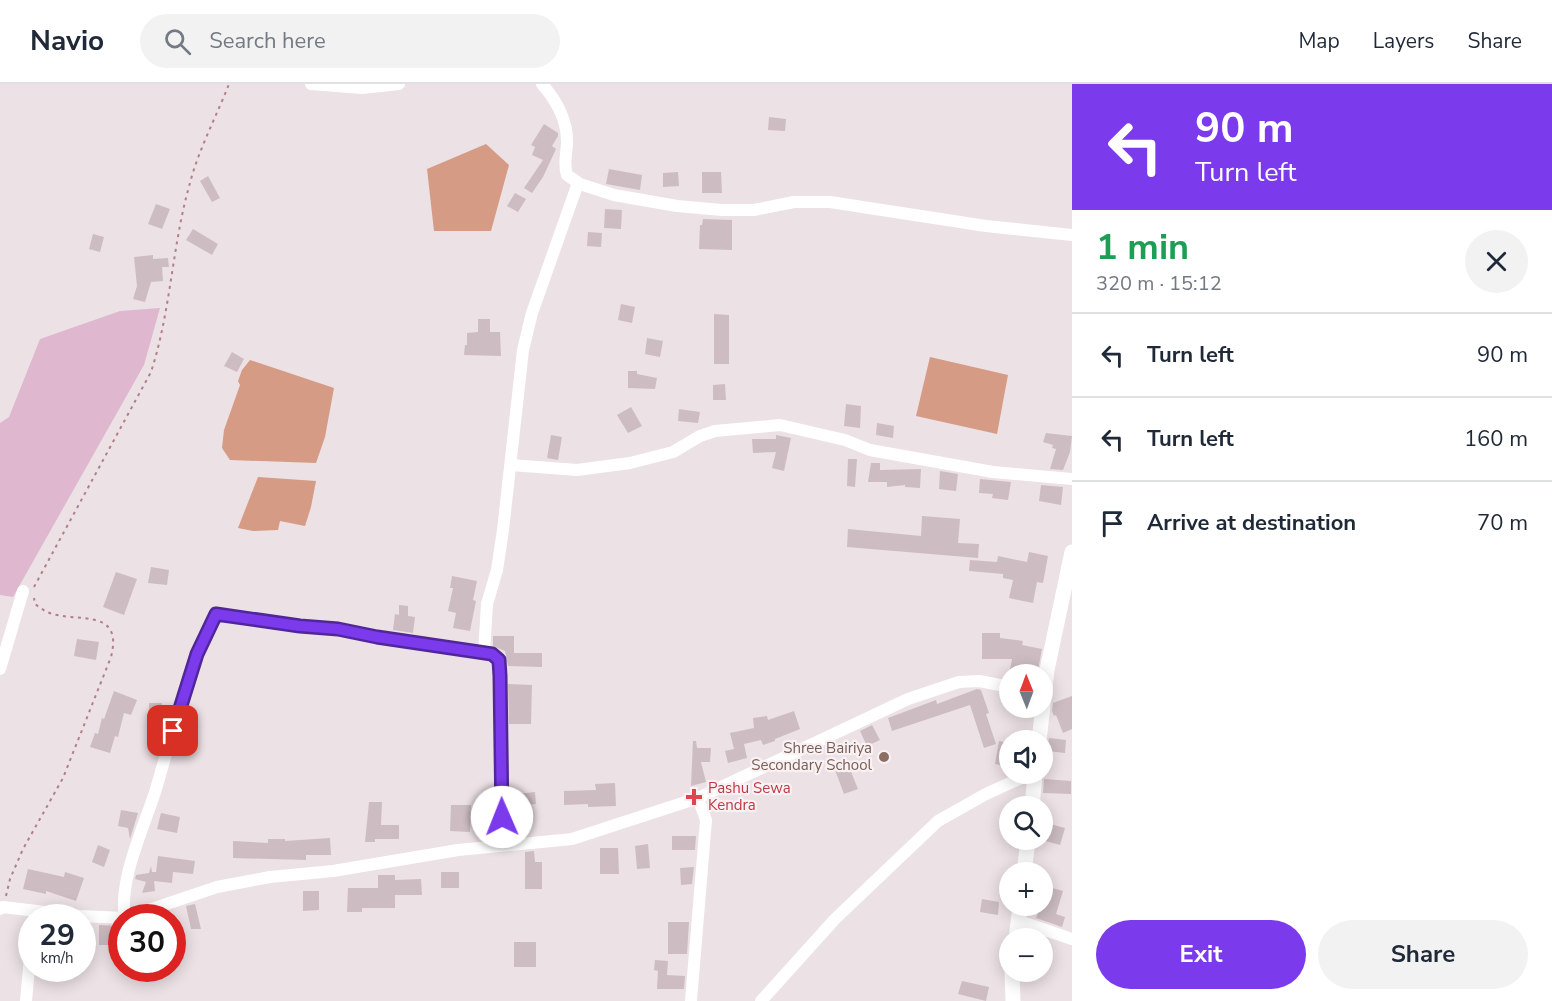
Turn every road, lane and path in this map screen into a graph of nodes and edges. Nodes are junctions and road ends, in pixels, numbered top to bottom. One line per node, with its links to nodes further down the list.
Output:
1 (229, 84): 20 (path)
2 (311, 84): 3 (street)
3 (399, 84)
4 (542, 84): 5 (street)
5 (578, 183): 6 (street); 7 (street)
6 (1072, 235)
7 (511, 465): 8 (street); 11 (street)
8 (1072, 479)
9 (1072, 552): 12 (street)
10 (23, 591): 13 (street)
11 (484, 652): 17 (street); 18 (street)
12 (1048, 664)
13 (0, 669)
14 (999, 685): 16 (street)
15 (1008, 784): 28 (street)
16 (698, 798): 17 (street); 27 (street)
17 (504, 845): 19 (street)
18 (123, 904)
19 (166, 904)
20 (1, 908): 21 (street)
21 (18, 911)
22 (1025, 916): 23 (street)
23 (1072, 939)
24 (28, 982): 26 (street)
25 (1012, 982): 29 (street)
26 (26, 1001)
27 (691, 1001)
28 (761, 1001)
29 (1013, 1001)

